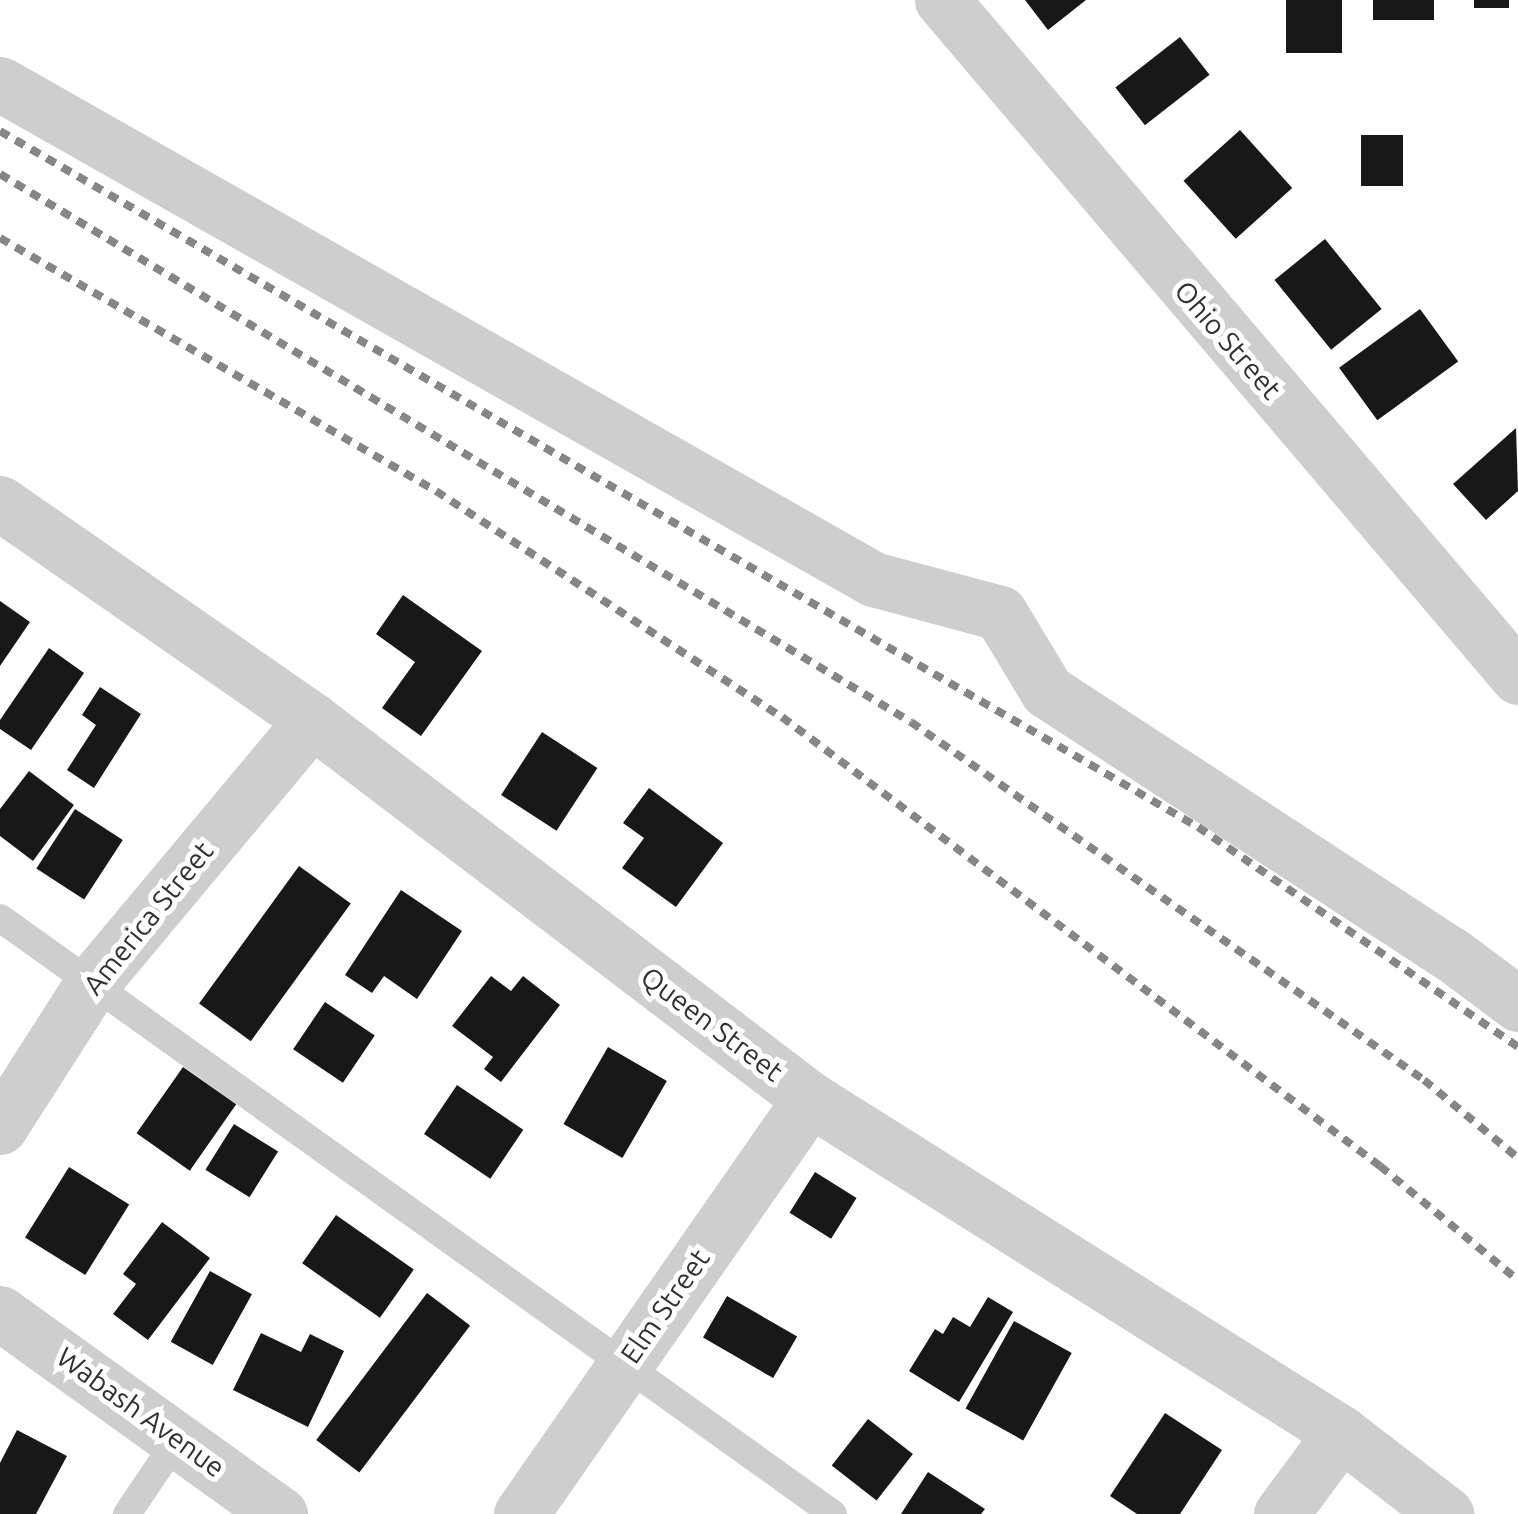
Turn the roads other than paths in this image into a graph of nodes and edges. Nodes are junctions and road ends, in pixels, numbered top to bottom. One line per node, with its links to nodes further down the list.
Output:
1 (942, 0): 4 (street, Ohio Street)
2 (0, 84): 8 (street)
3 (0, 503): 5 (street, Queen Street)
4 (1518, 677)
5 (312, 720): 7 (street, America Street); 9 (street, Queen Street)
6 (0, 918): 7 (lane)
7 (92, 983): 10 (street, America Street); 12 (lane)
8 (1518, 1004)
9 (810, 1098): 12 (street, Elm Street); 13 (street, Queen Street)
10 (0, 1127)
11 (0, 1313): 14 (street, Wabash Avenue)
12 (624, 1364): 17 (street, Elm Street); 18 (lane)
13 (1341, 1432): 19 (street); 20 (street, Queen Street)
14 (179, 1438): 15 (lane); 16 (street, Wabash Avenue)
15 (128, 1514)
16 (280, 1514)
17 (521, 1514)
18 (833, 1514)
19 (1281, 1514)
20 (1446, 1514)

